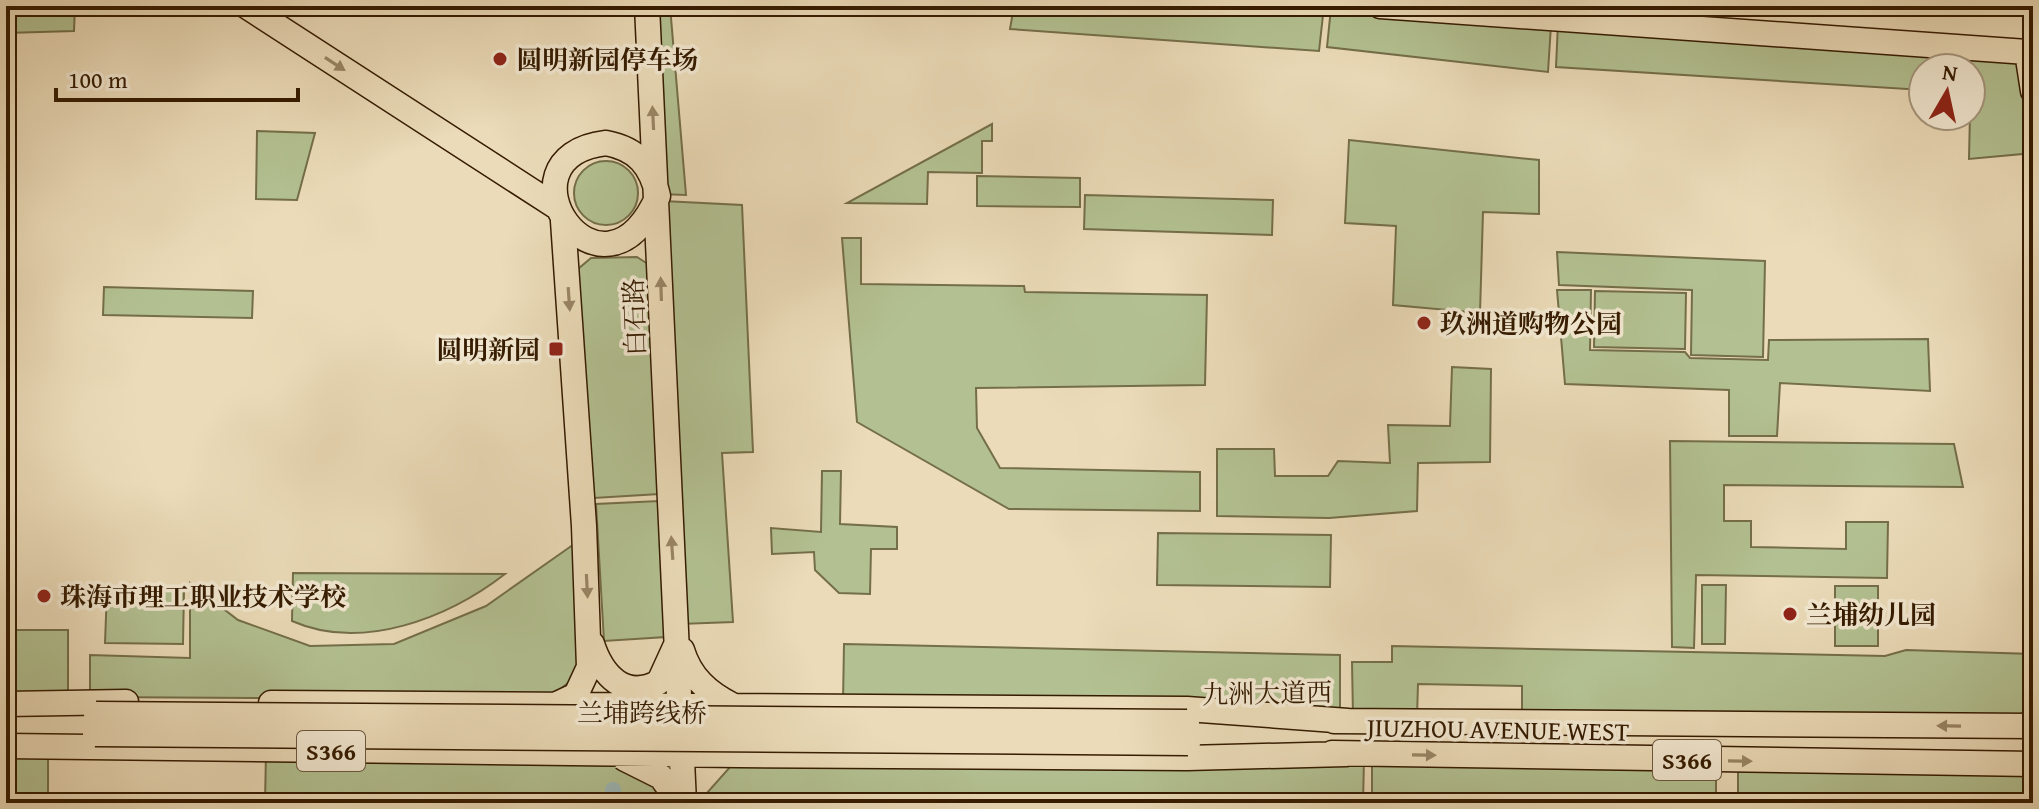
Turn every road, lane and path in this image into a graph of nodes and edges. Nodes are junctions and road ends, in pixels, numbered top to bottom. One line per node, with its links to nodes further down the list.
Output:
1 (246, 6): 6 (main road, one-way to 6)
2 (647, 6): 5 (main road, 白石路, one-way to 2)
3 (1380, 6): 4 (main road)
4 (2033, 91)
5 (658, 196): 6 (main road); 6 (main road); 7 (main road, 白石路, one-way to 5)
6 (559, 213): 8 (main road, one-way to 8)
7 (677, 626): 8 (main road); 12 (main road); 20 (main road)
8 (589, 630): 10 (main road); 11 (main road)
9 (6, 704): 10 (main road, S366)
10 (548, 705): 11 (main road, S366); 22 (main road)
11 (624, 705): 20 (main road, S366); 20 (main road)
12 (732, 705): 13 (main road, S366); 20 (main road, S366)
13 (768, 706): 15 (main road, S366); 26 (main road)
14 (6, 714): 16 (main road)
15 (1348, 721): 17 (main road, JIUZHOU AVENUE WEST / S366, one-way to 15); 19 (main road, 九洲大道西)
16 (96, 724): 18 (main road); 19 (main road, 兰埔跨线桥, bridge)
17 (2031, 725)
18 (6, 732)
19 (1187, 733): 24 (main road, 九洲大道西)
20 (671, 738): 23 (main road, S366); 25 (main road, S366); 28 (main road)
21 (6, 746): 22 (main road, S366)
22 (541, 753): 23 (main road, S366)
23 (604, 754): 28 (main road)
24 (1346, 754): 26 (main road, S366); 27 (main road, JIUZHOU AVENUE WEST / S366, one-way to 27)
25 (739, 755): 26 (main road, S366); 28 (main road)
26 (769, 756)
27 (2031, 764)
28 (683, 803)

